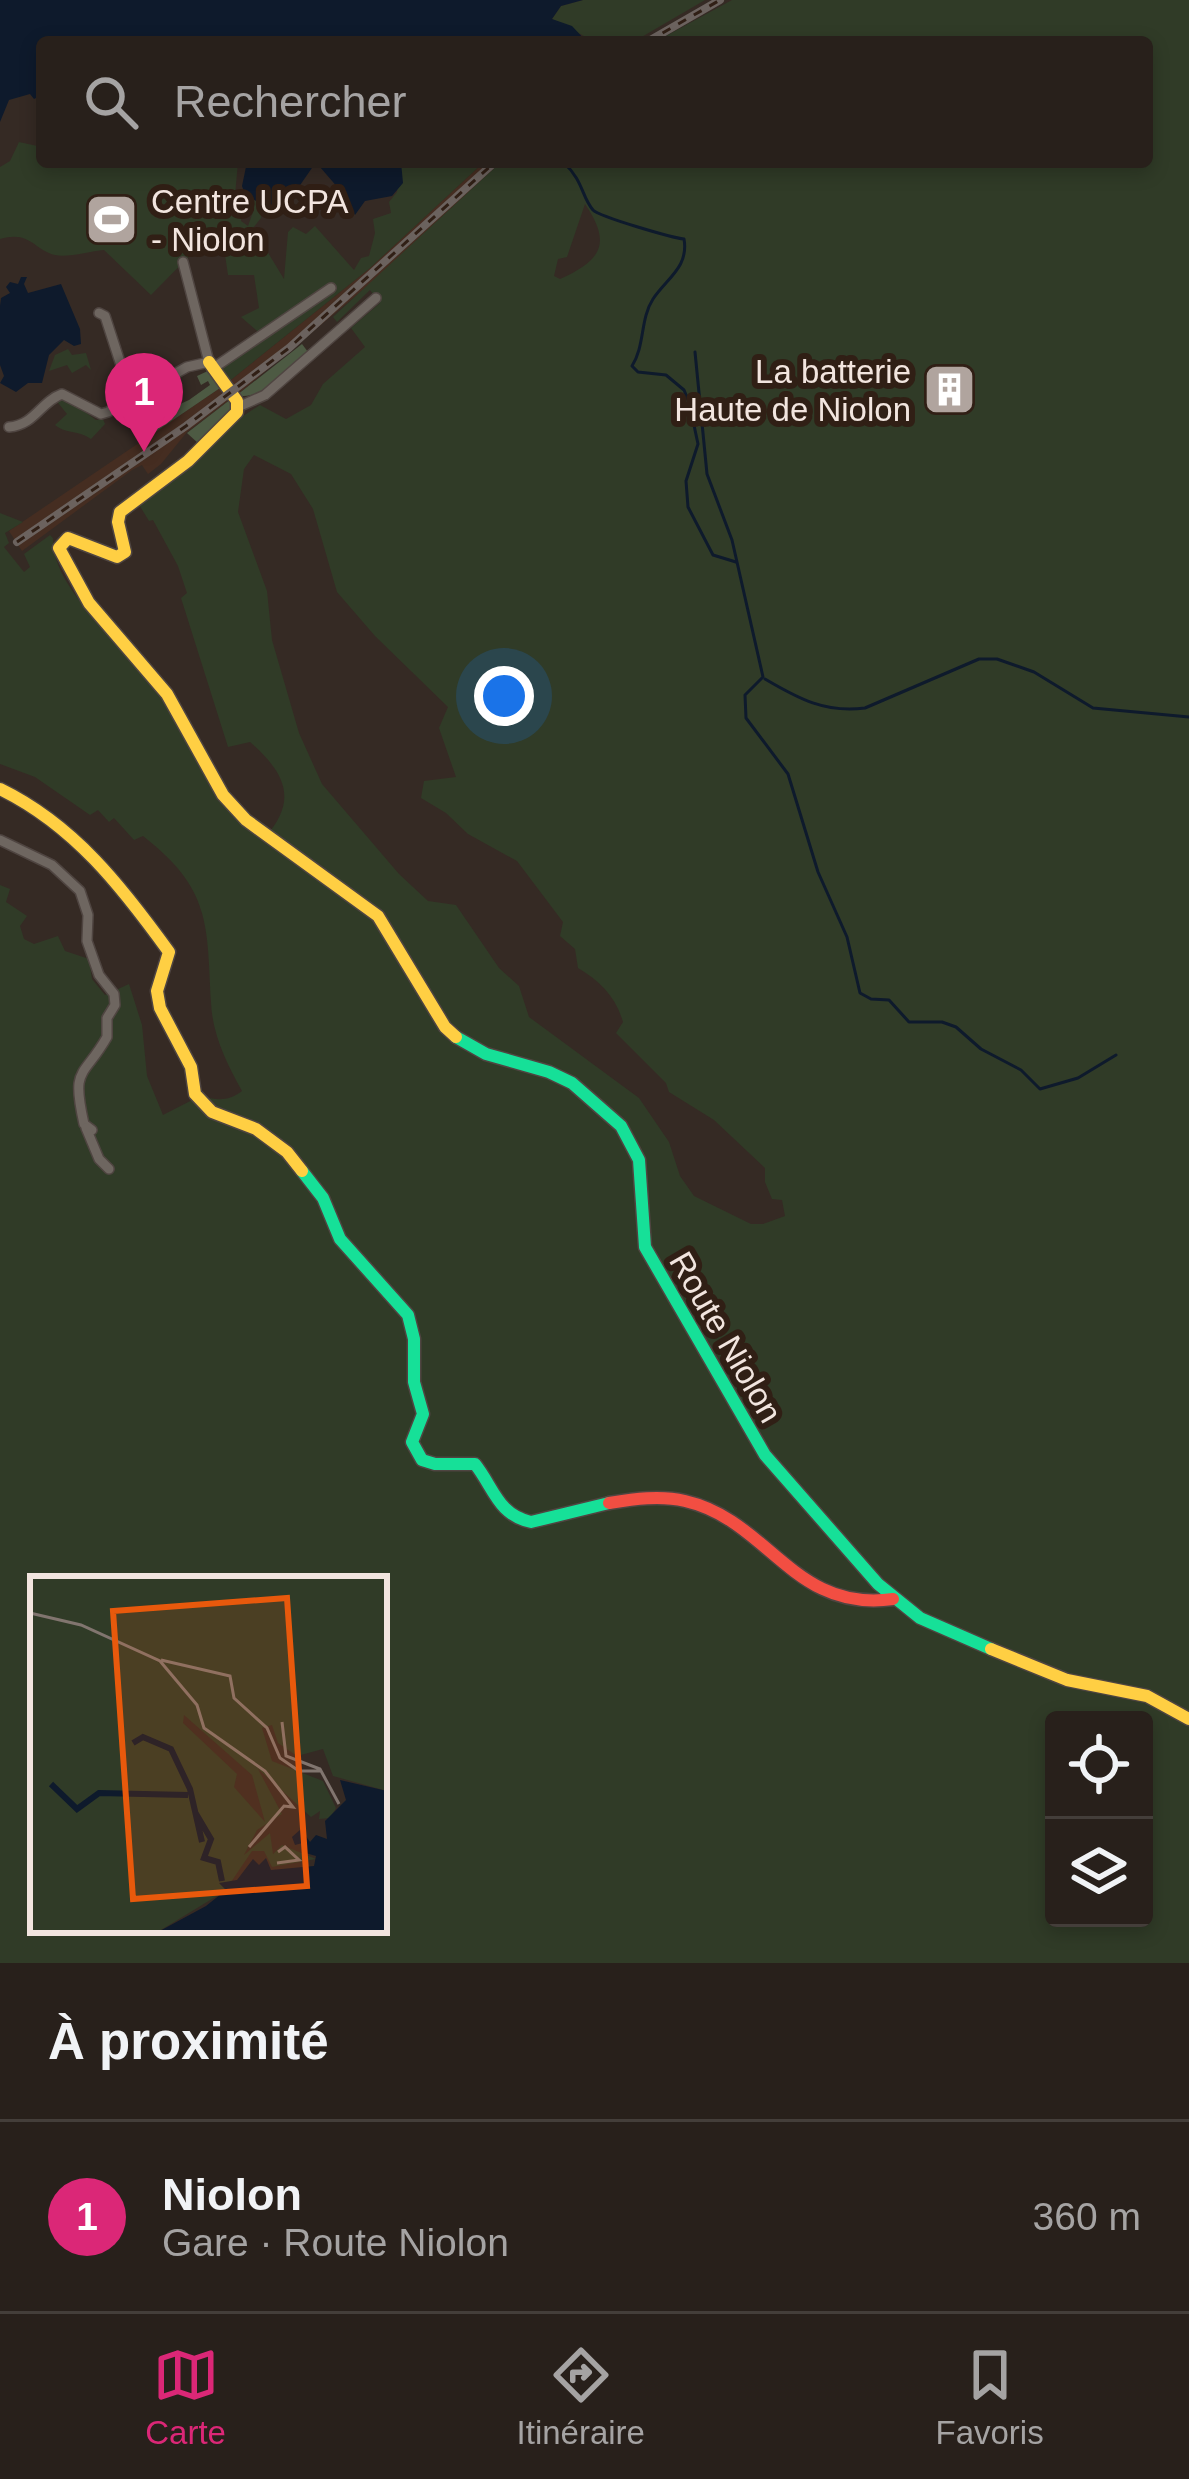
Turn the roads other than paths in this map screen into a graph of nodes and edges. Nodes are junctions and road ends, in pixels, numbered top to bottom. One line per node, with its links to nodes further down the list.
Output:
1 (183, 262): 5 (street)
2 (331, 287): 5 (street)
3 (376, 298): 7 (street)
4 (99, 313): 6 (street)
5 (211, 366): 6 (street); 7 (street)
6 (132, 399): 8 (street)
7 (238, 407): 12 (street, Route Niolon)
8 (9, 427)
9 (0, 789): 12 (street)
10 (0, 840): 11 (street)
11 (110, 1169)
12 (893, 1599): 13 (street, Route Niolon)
13 (1189, 1719)

